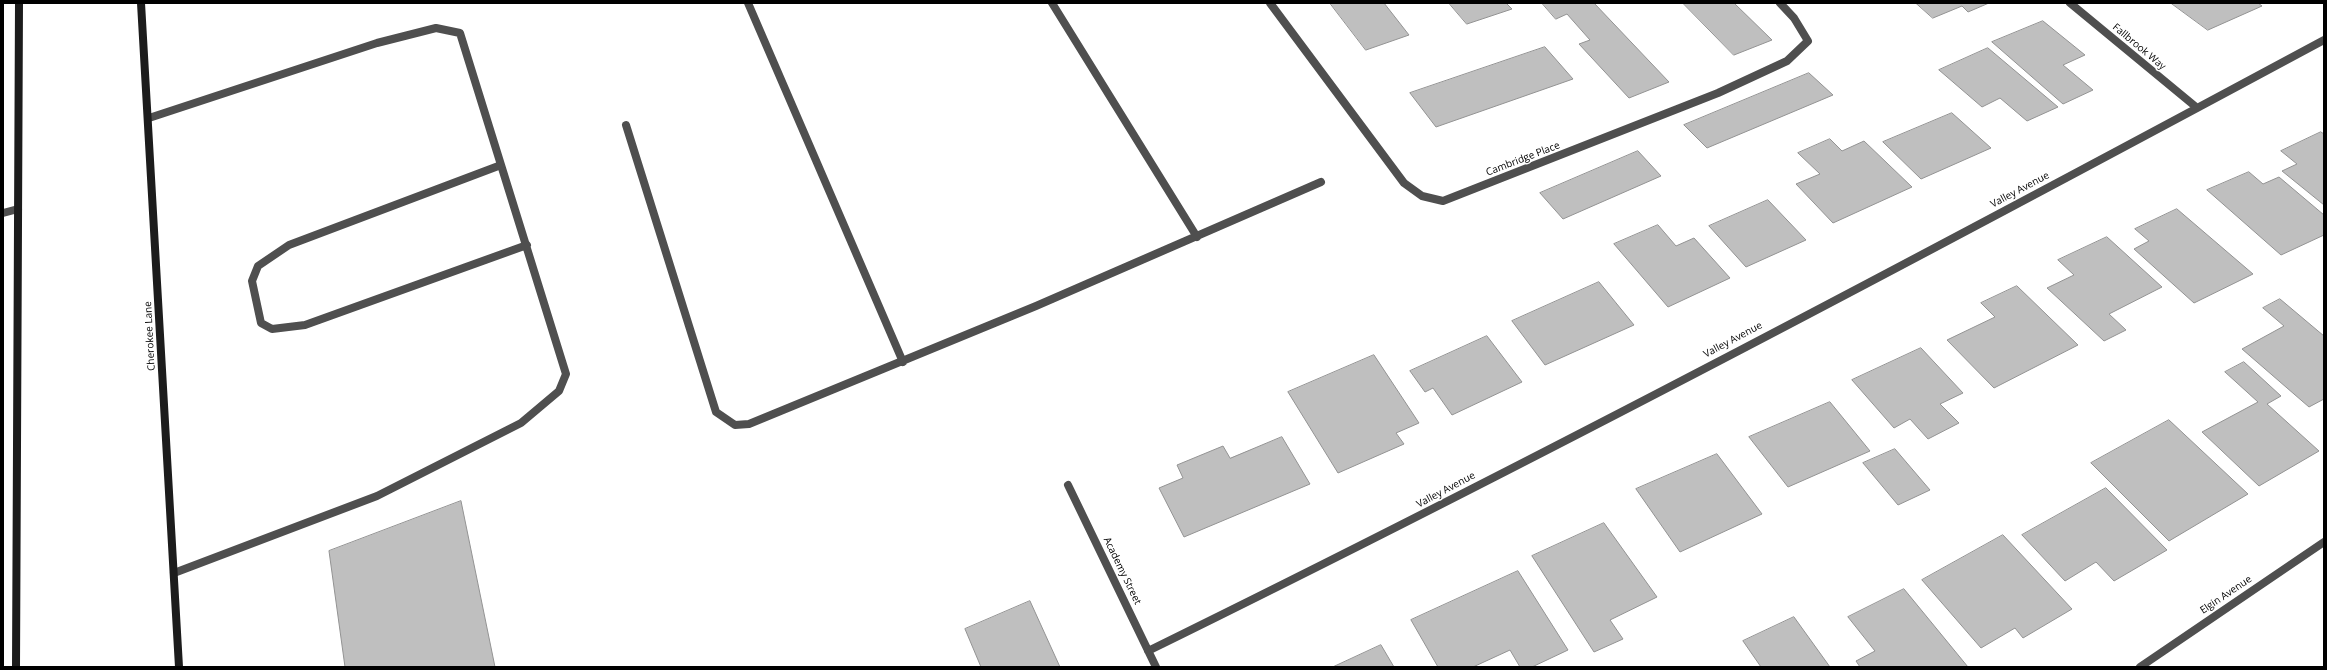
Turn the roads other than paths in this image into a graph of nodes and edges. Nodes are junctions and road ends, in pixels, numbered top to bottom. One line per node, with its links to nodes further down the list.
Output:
1 (19, 3): 14 (main road)
2 (141, 3): 10 (main road, Cherokee Lane)
3 (748, 3): 18 (street)
4 (1052, 3): 16 (street)
5 (1270, 3): 6 (street, Cambridge Place)
6 (1780, 3)
7 (2070, 3): 9 (street, Fallbrook Way)
8 (2324, 40): 9 (street, Valley Avenue)
9 (2196, 107): 22 (street, Valley Avenue)
10 (149, 118): 12 (street); 21 (main road, Cherokee Lane)
11 (626, 125): 18 (street)
12 (501, 165): 17 (street); 17 (street)
13 (1322, 182): 16 (street)
14 (18, 209): 15 (street); 23 (main road)
15 (3, 213)
16 (1197, 237): 18 (street)
17 (527, 245): 21 (street)
18 (903, 362)
19 (1068, 485): 22 (street, Academy Street)
20 (2324, 542): 26 (street, Elgin Avenue)
21 (174, 573): 24 (main road, Cherokee Lane)
22 (1148, 651): 25 (street, Academy Street)
23 (16, 667)
24 (179, 667)
25 (1156, 667)
26 (2140, 667)

